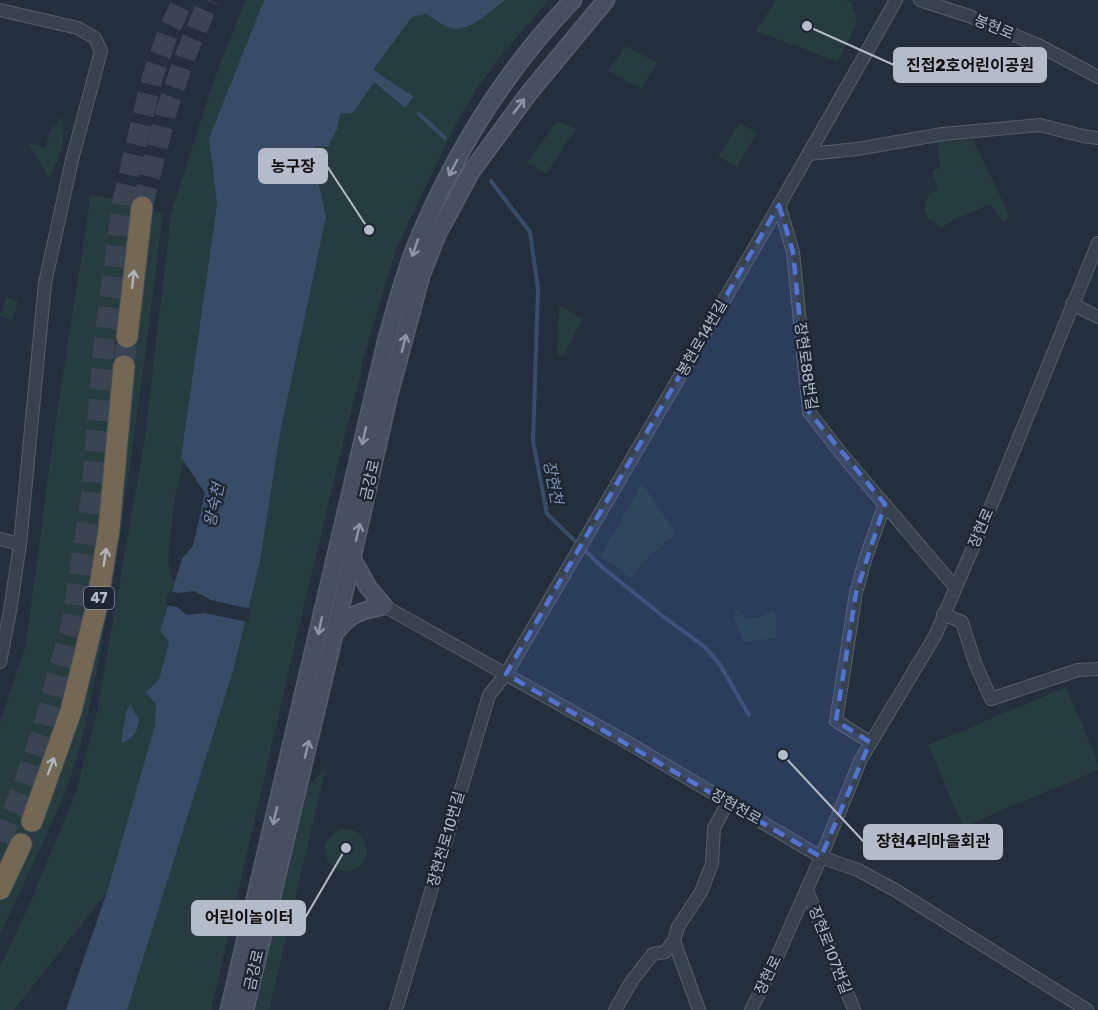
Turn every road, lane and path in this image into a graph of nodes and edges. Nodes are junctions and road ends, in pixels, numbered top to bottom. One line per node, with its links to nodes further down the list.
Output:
1 (573, 0): 36 (main road, 금강로, one-way to 36)
2 (606, 0): 19 (main road, 금강로, one-way to 2)
3 (896, 0): 8 (street, 봉현로14번길)
4 (920, 0): 6 (street, 봉현로)
5 (0, 10): 18 (street)
6 (1098, 77)
7 (1098, 138): 8 (street)
8 (809, 154): 9 (street, 봉현로14번길)
9 (780, 205): 16 (street, 장현로88번길); 27 (street, 봉현로14번길)
10 (142, 207): 14 (highway, one-way to 10)
11 (1098, 243): 12 (street, 장현로)
12 (1072, 304): 13 (street); 20 (street, 장현로)
13 (1098, 317)
14 (127, 337)
15 (124, 366): 30 (highway, 47, one-way to 15)
16 (885, 504): 20 (street, 장현로88번길); 28 (street)
17 (0, 539): 18 (street)
18 (20, 544): 22 (street)
19 (352, 558): 21 (main road); 24 (main road, 금강로)
20 (956, 587): 23 (street, 장현로)
21 (384, 606): 24 (main road); 27 (street, 장현천로)
22 (5, 609): 25 (street)
23 (943, 614): 26 (street); 28 (street, 장현로)
24 (335, 634): 37 (main road, 금강로, one-way to 24)
25 (0, 662)
26 (1098, 669)
27 (506, 674): 29 (street, 장현천로); 38 (street, 장현천로10번길)
28 (870, 742): 32 (street, 장현로)
29 (728, 802): 32 (street, 장현천로); 35 (street)
30 (32, 821)
31 (21, 844): 33 (highway)
32 (821, 857): 34 (street, 장현로); 43 (street, 장현천로)
33 (0, 889)
34 (807, 891): 41 (street, 장현로); 42 (street, 장현로107번길)
35 (674, 941): 39 (street); 40 (street)
36 (230, 1010)
37 (245, 1010)
38 (396, 1010)
39 (615, 1010)
40 (699, 1010)
41 (751, 1010)
42 (854, 1010)
43 (1087, 1010)

